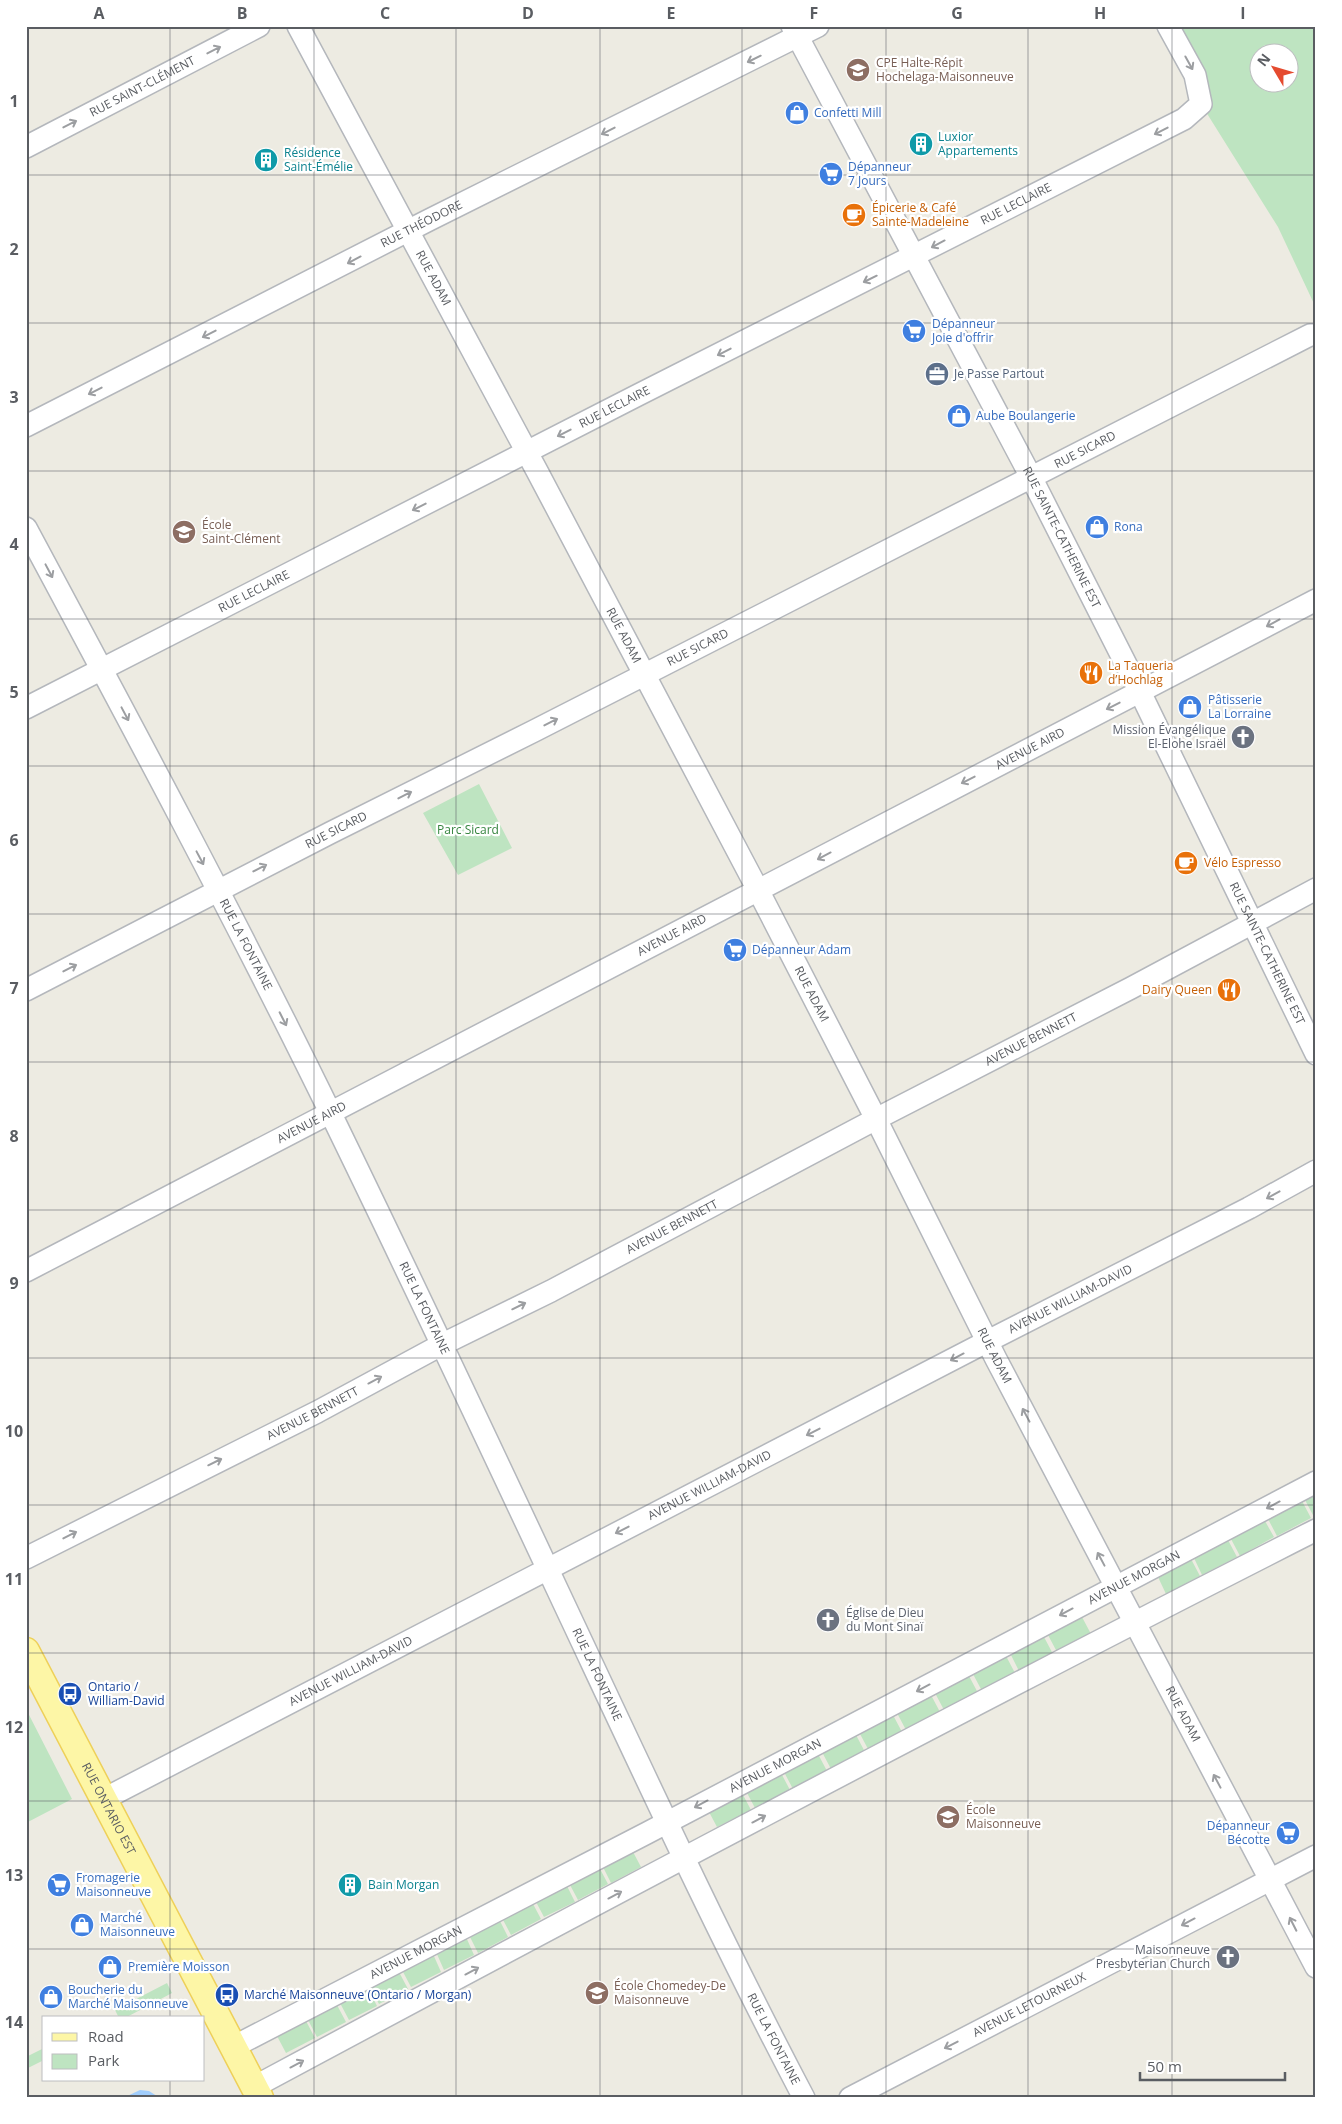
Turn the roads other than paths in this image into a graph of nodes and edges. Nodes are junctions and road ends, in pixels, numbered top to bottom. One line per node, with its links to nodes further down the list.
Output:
1 (259, 26): 6 (street, RUE SAINT-CLÉMENT, one-way to 1)
2 (298, 26): 7 (street, RUE ADAM)
3 (818, 26): 5 (street, RUE THÉODORE)
4 (1168, 26): 8 (street, RUE LECLAIRE, one-way to 8)
5 (795, 32): 7 (street, RUE THÉODORE, one-way to 7); 8 (street, RUE SAINTE-CATHERINE EST)
6 (26, 147)
7 (408, 231): 10 (street, RUE THÉODORE, one-way to 10); 11 (street, RUE ADAM)
8 (913, 257): 11 (street, RUE LECLAIRE, one-way to 11); 12 (street, RUE SAINTE-CATHERINE EST)
9 (1316, 335): 12 (street, RUE SICARD)
10 (26, 426)
11 (527, 452): 15 (street, RUE LECLAIRE, one-way to 15); 16 (street, RUE ADAM)
12 (1031, 477): 16 (street, RUE SICARD); 17 (street, RUE SAINTE-CATHERINE EST)
13 (26, 528): 15 (street, RUE LA FONTAINE, one-way to 15)
14 (1316, 600): 17 (street, AVENUE AIRD, one-way to 17)
15 (102, 669): 18 (street, RUE LECLAIRE); 21 (street, RUE LA FONTAINE, one-way to 21)
16 (644, 674): 20 (street, RUE ADAM); 21 (street, RUE SICARD, one-way to 16)
17 (1140, 692): 20 (street, AVENUE AIRD, one-way to 20); 22 (street, RUE SAINTE-CATHERINE EST)
18 (26, 708)
19 (1316, 889): 22 (street, AVENUE BENNETT)
20 (758, 890): 25 (street, AVENUE AIRD); 26 (street, RUE ADAM)
21 (217, 892): 23 (street, RUE SICARD, one-way to 21); 25 (street, RUE LA FONTAINE, one-way to 25)
22 (1252, 922): 24 (street, RUE SAINTE-CATHERINE EST); 26 (street, AVENUE BENNETT)
23 (26, 990)
24 (1316, 1054)
25 (330, 1112): 28 (street, AVENUE AIRD); 30 (street, RUE LA FONTAINE)
26 (876, 1119): 29 (street, RUE ADAM); 30 (street, AVENUE BENNETT, one-way to 26)
27 (1316, 1171): 29 (street, AVENUE WILLIAM-DAVID, one-way to 29)
28 (26, 1271)
29 (988, 1341): 34 (street, AVENUE WILLIAM-DAVID, one-way to 34); 35 (street, RUE ADAM, one-way to 29)
30 (441, 1345): 33 (street, AVENUE BENNETT, one-way to 30); 34 (street, RUE LA FONTAINE)
31 (1316, 1482): 35 (street, AVENUE MORGAN, one-way to 35)
32 (1316, 1530): 36 (street)
33 (26, 1558)
34 (548, 1569): 38 (street, AVENUE WILLIAM-DAVID); 39 (street, RUE LA FONTAINE)
35 (1116, 1586): 36 (street, RUE ADAM); 39 (street, AVENUE MORGAN, one-way to 39)
36 (1134, 1622): 41 (street, one-way to 36); 42 (street, RUE ADAM, one-way to 36)
37 (26, 1652): 38 (main road, RUE ONTARIO EST)
38 (104, 1799): 44 (main road, RUE ONTARIO EST)
39 (666, 1823): 41 (street, RUE LA FONTAINE); 44 (street, AVENUE MORGAN)
40 (1316, 1856): 42 (street, AVENUE LETOURNEUX)
41 (683, 1859): 45 (street, one-way to 41); 46 (street, RUE LA FONTAINE)
42 (1270, 1879): 43 (street, RUE ADAM, one-way to 42); 47 (street, AVENUE LETOURNEUX, one-way to 47)
43 (1316, 1968)
44 (233, 2047): 45 (main road, RUE ONTARIO EST)
45 (257, 2092)
46 (804, 2098)
47 (850, 2098)

